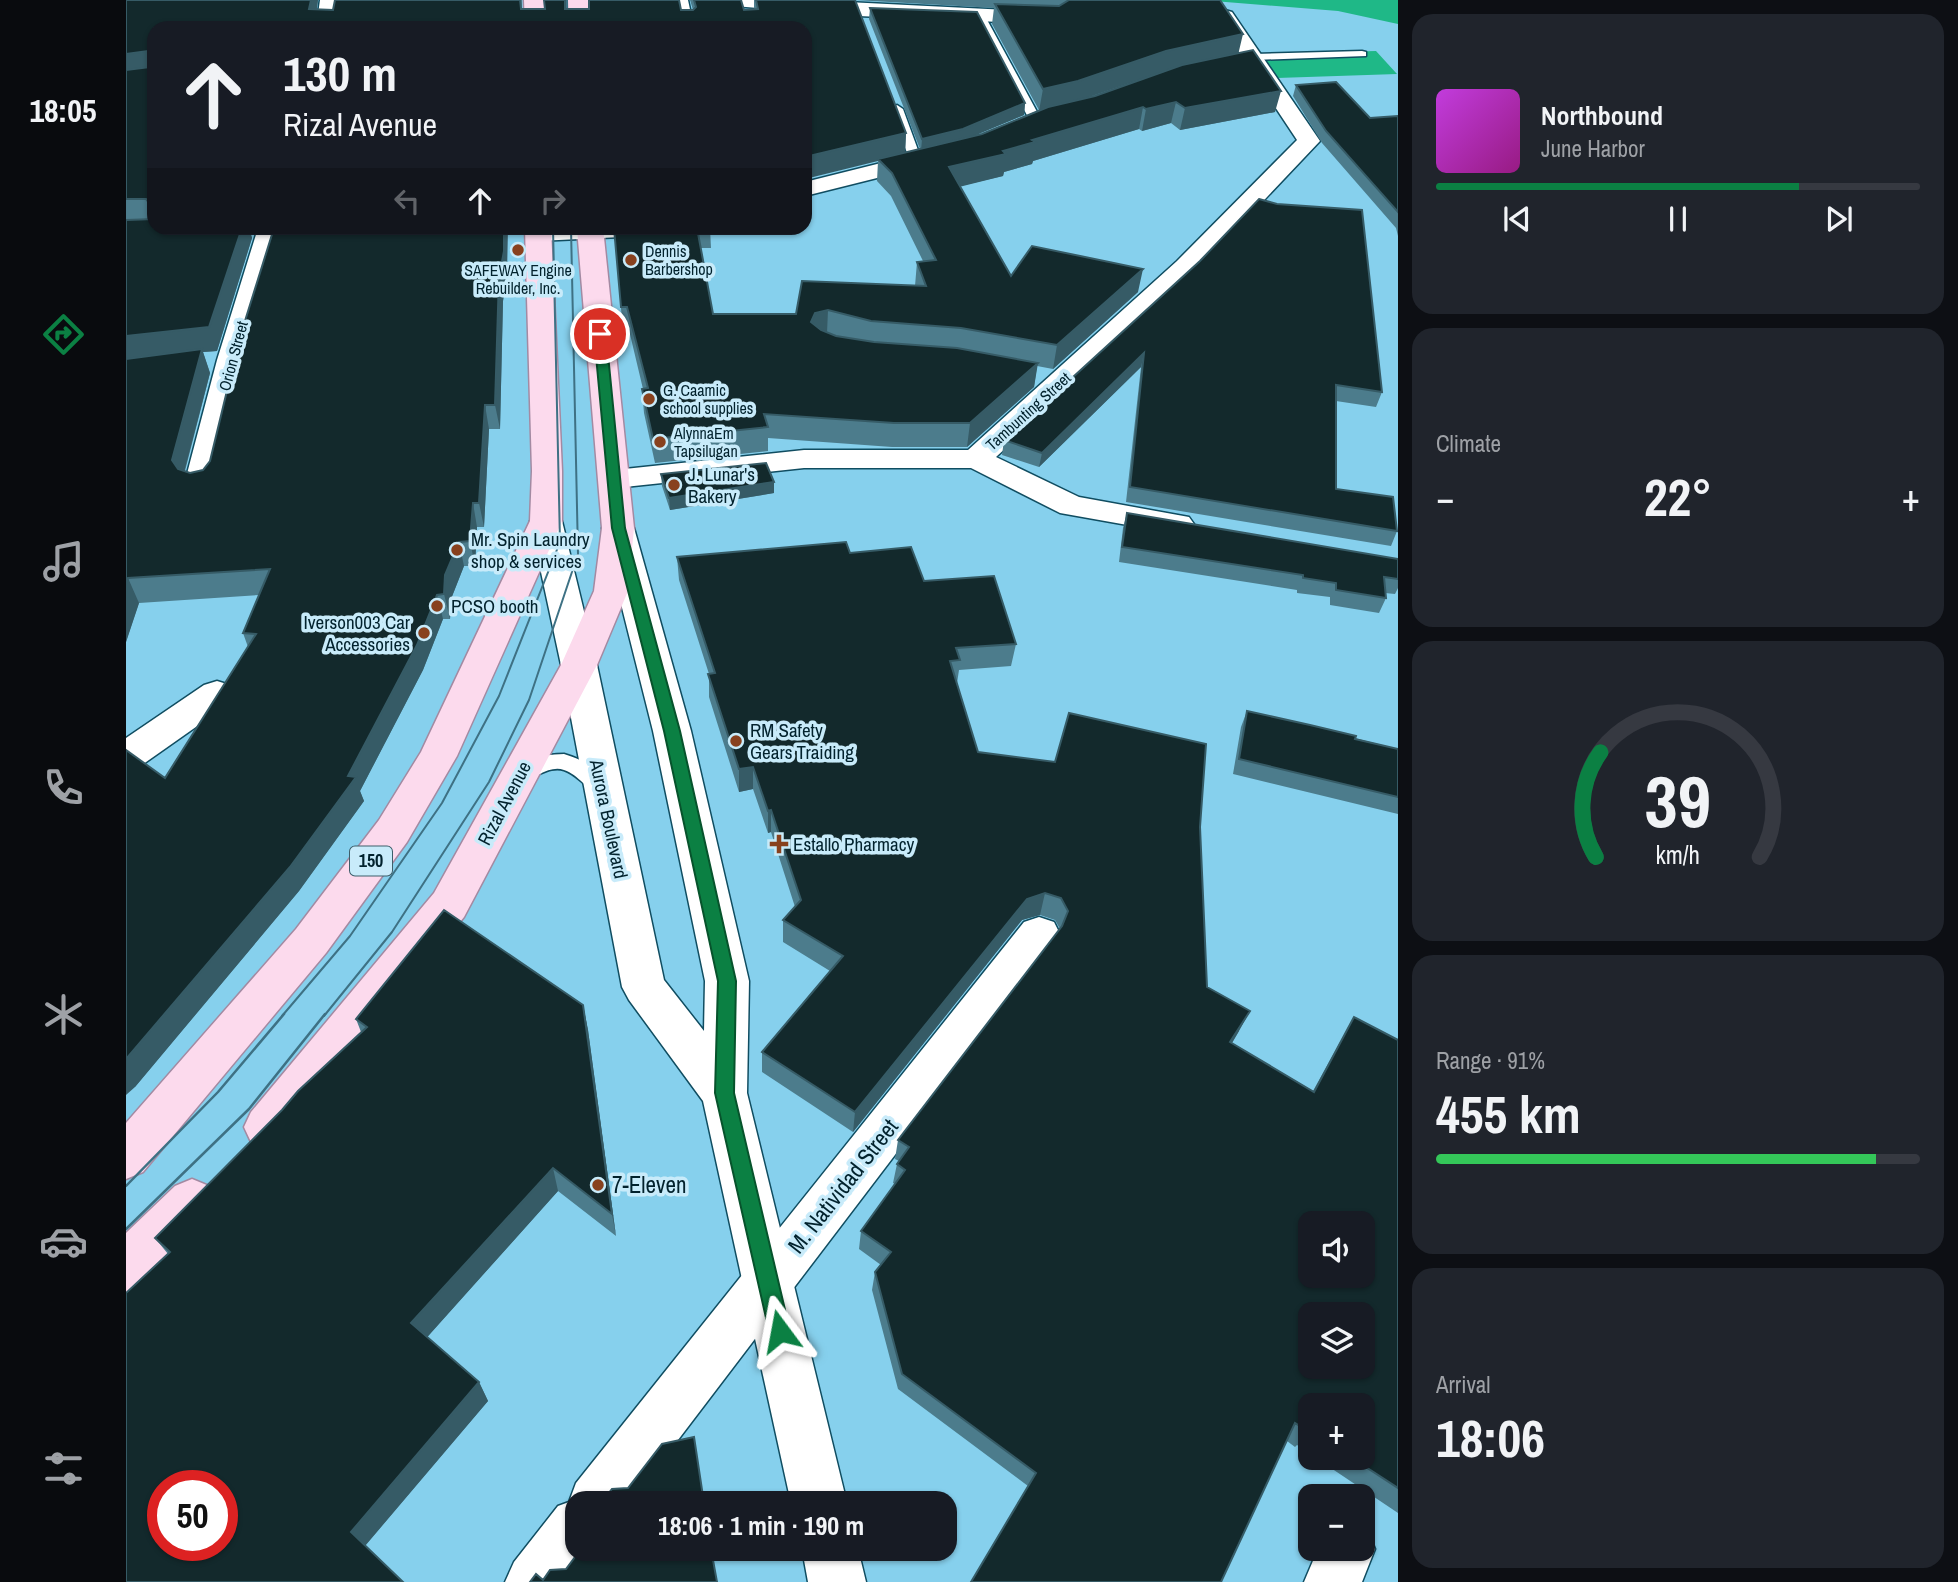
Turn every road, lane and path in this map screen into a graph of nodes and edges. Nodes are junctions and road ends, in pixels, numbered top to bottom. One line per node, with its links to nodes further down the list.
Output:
1 (330, 0): 9 (street)
2 (534, 0): 10 (main road)
3 (578, 0): 11 (main road)
4 (683, 0): 12 (lane)
5 (742, 5): 6 (street)
6 (980, 16): 8 (street); 18 (lane)
7 (1225, 16): 14 (street)
8 (1055, 18)
9 (327, 21)
10 (535, 21)
11 (579, 21)
12 (687, 21)
13 (1362, 54): 14 (lane)
14 (1255, 59): 15 (street); 27 (street, Tambunting Street)
15 (1232, 65)
16 (892, 98): 21 (lane)
17 (1059, 116): 18 (street)
18 (1035, 121): 19 (street)
19 (1014, 130)
20 (944, 154): 21 (street)
21 (916, 160): 22 (street)
22 (812, 187)
23 (268, 235): 30 (street, Orion Street)
24 (538, 235): 31 (main road, 150)
25 (591, 235): 29 (main road, Rizal Avenue)
26 (1027, 373): 27 (street)
27 (1060, 382): 28 (street, Tambunting Street)
28 (976, 458): 29 (street, Tambunting Street); 33 (street)
29 (615, 479): 32 (main road, Rizal Avenue)
30 (200, 485)
31 (546, 521): 34 (street, Aurora Boulevard); 41 (main road, 150)
32 (618, 528): 34 (main road, Rizal Avenue); 40 (street, Aurora Boulevard)
33 (1207, 529)
34 (579, 666): 37 (main road, Rizal Avenue); 38 (street, Aurora Boulevard)
35 (217, 694): 36 (street)
36 (126, 757)
37 (520, 774): 38 (lane); 42 (main road, Rizal Avenue)
38 (604, 786): 40 (street, Aurora Boulevard)
39 (1039, 934): 43 (street, M. Natividad Street)
40 (724, 1093): 43 (street, Aurora Boulevard)
41 (126, 1157)
42 (126, 1268)
43 (768, 1282): 44 (street, M. Natividad Street); 45 (street, Aurora Boulevard)
44 (605, 1491)
45 (816, 1491)
46 (565, 1543): 49 (street)
47 (833, 1561): 50 (street)
48 (1343, 1561): 51 (street)
49 (534, 1582)
50 (837, 1582)
51 (1333, 1582)

